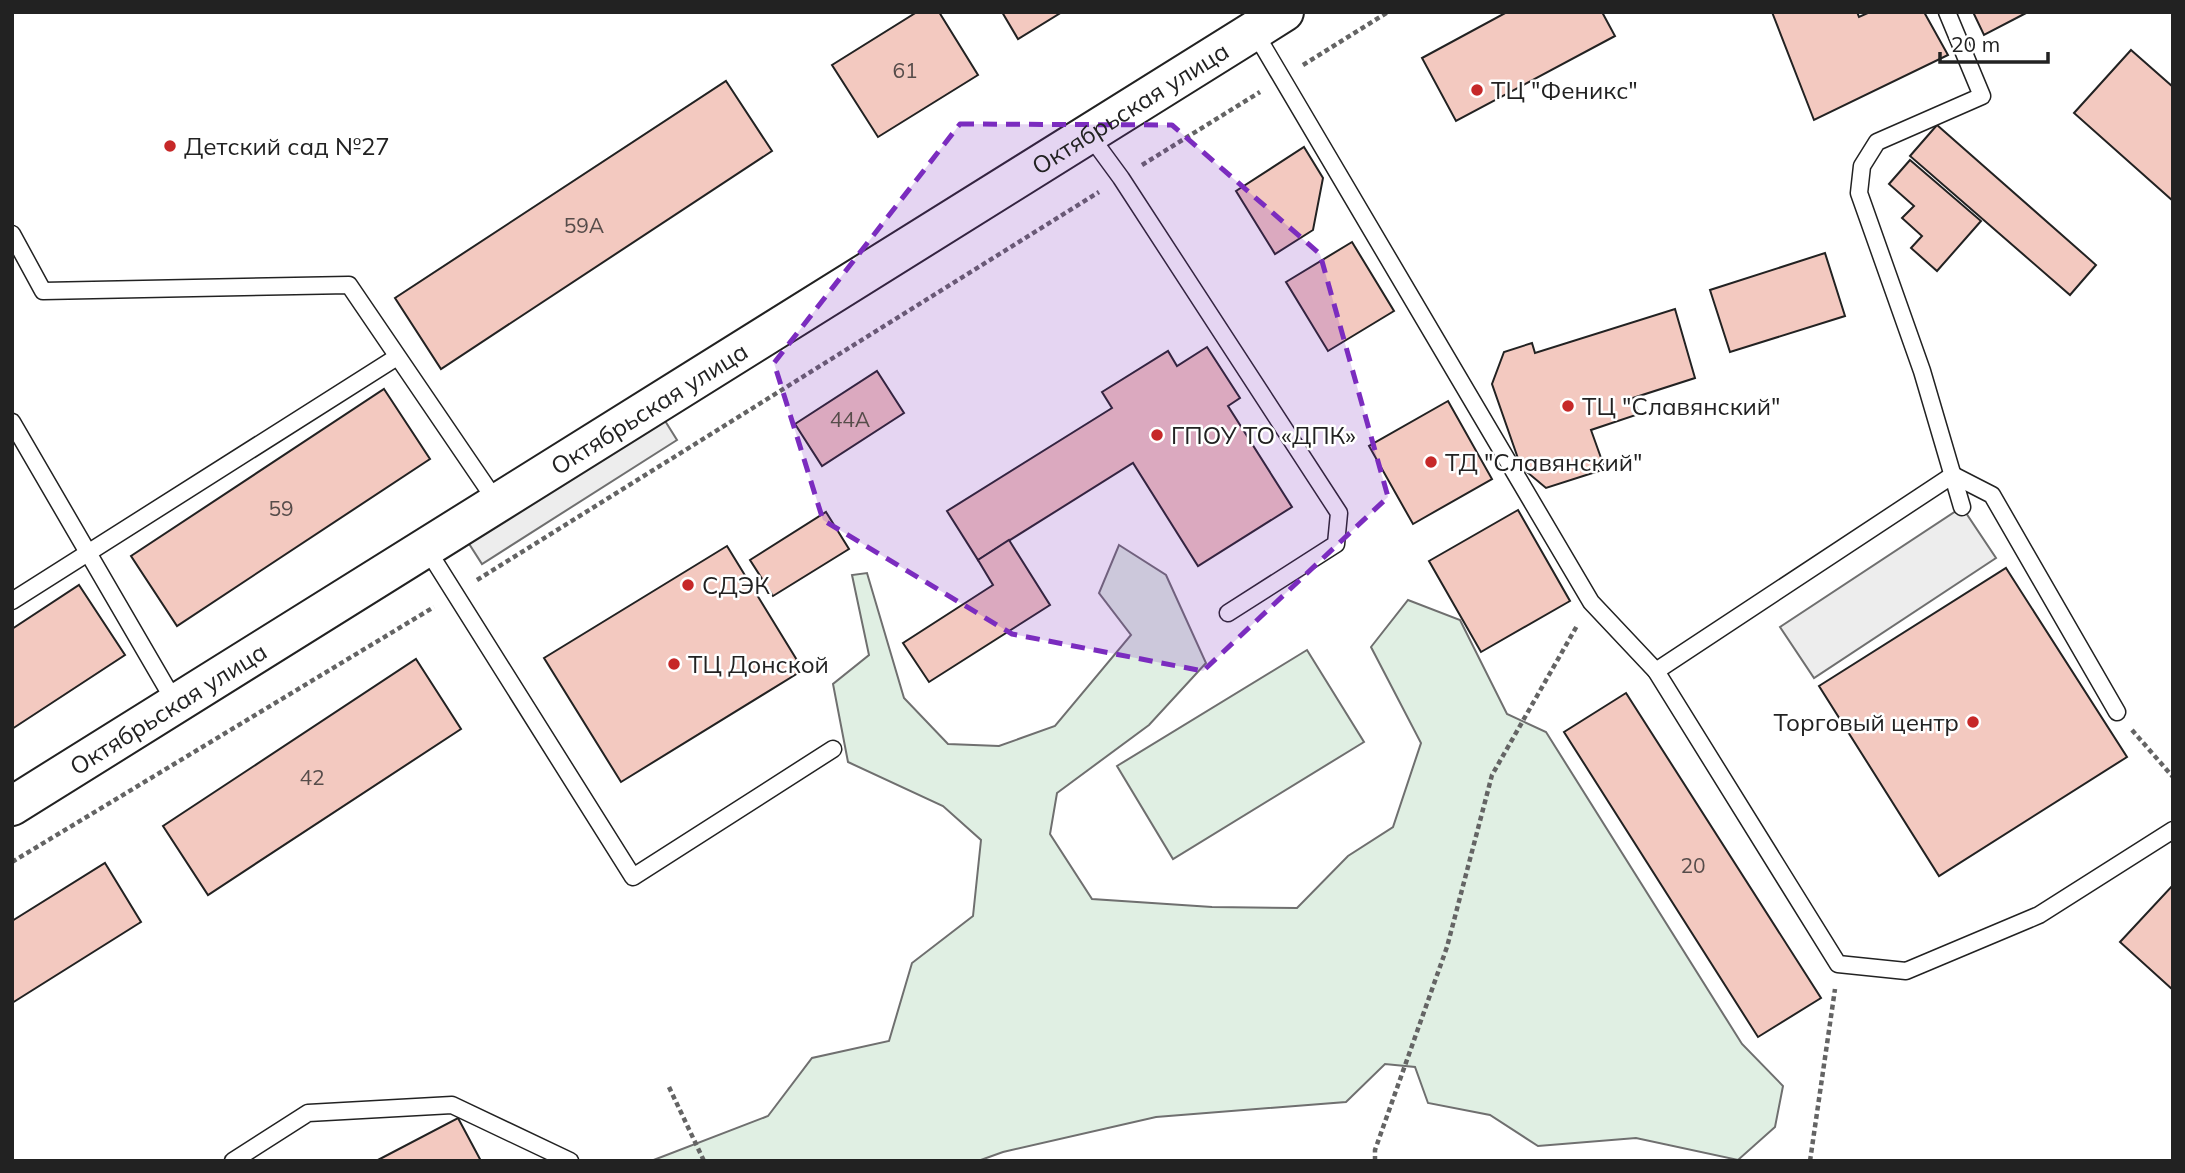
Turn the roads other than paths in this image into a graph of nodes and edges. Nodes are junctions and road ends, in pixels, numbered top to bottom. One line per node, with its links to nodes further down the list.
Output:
1 (1947, 12): 8 (lane)
2 (1269, 21): 3 (main road, Октябрьская улица); 15 (lane)
3 (1088, 133): 9 (main road, Октябрьская улица); 14 (lane)
4 (12, 234): 5 (lane)
5 (19, 262): 6 (lane)
6 (397, 357): 9 (lane); 12 (lane)
7 (12, 422): 12 (lane)
8 (1953, 475): 10 (lane); 15 (lane); 17 (lane)
9 (496, 501): 11 (main road, Октябрьская улица)
10 (1962, 507)
11 (425, 546): 16 (main road, Октябрьская улица); 18 (lane)
12 (88, 554): 13 (lane); 16 (lane)
13 (12, 601)
14 (1228, 613)
15 (1656, 671): 20 (lane)
16 (176, 704): 19 (main road, Октябрьская улица)
17 (2117, 712)
18 (834, 749)
19 (12, 806)
20 (2173, 830)
21 (233, 1161): 22 (lane)
22 (570, 1161)

